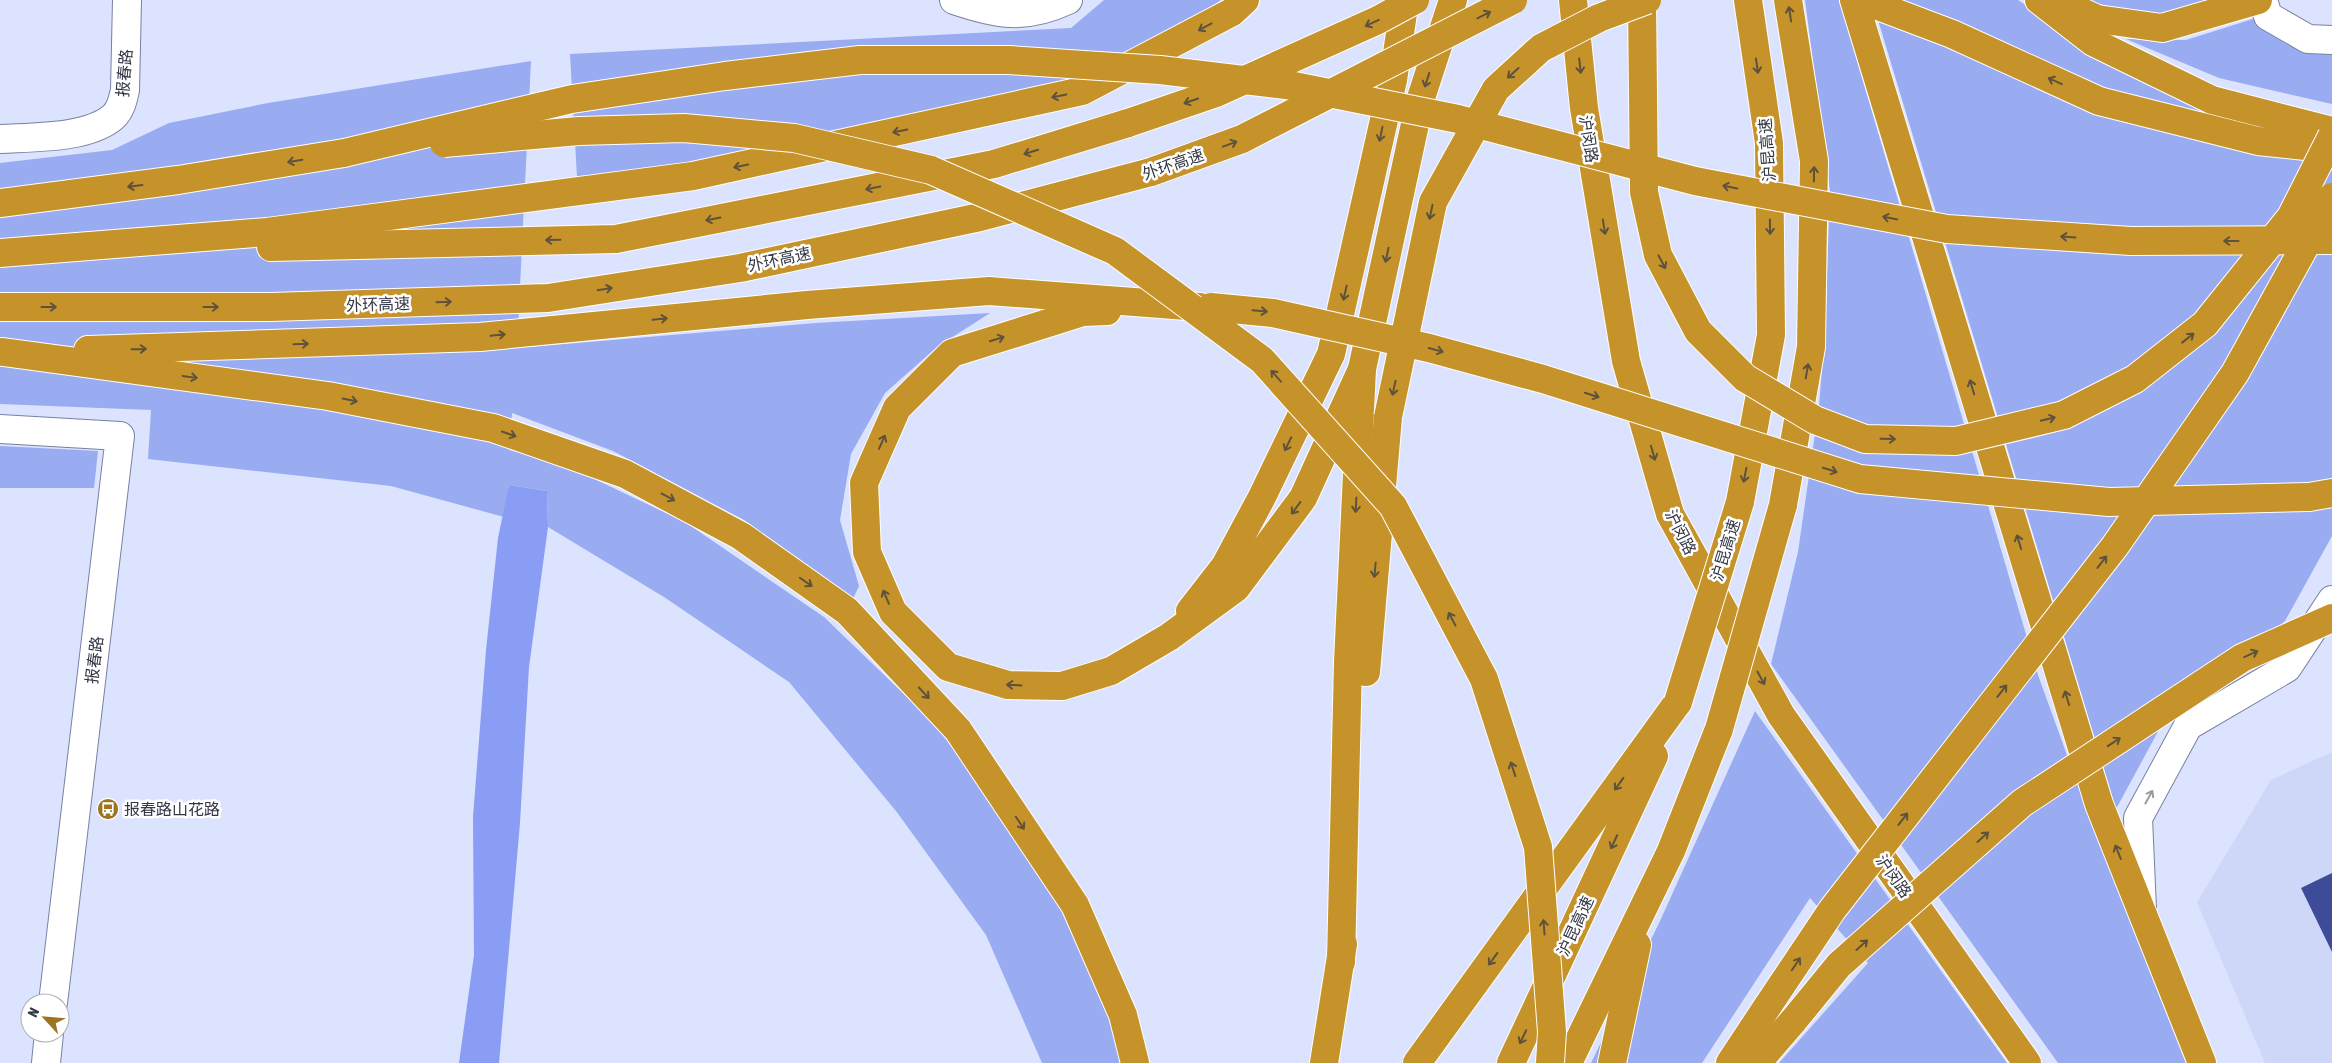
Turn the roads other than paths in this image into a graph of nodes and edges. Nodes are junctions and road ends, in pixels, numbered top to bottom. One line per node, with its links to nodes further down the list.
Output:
1 (127, 0): 23 (street, 报春路)
2 (954, 0): 3 (street)
3 (1068, 0)
4 (1245, 0): 29 (highway, one-way to 29, bridge)
5 (1404, 0): 38 (highway, one-way to 38)
6 (1415, 0): 29 (highway, one-way to 29, bridge)
7 (1453, 0): 33 (highway, one-way to 33, bridge)
8 (1512, 0): 30 (highway, 外环高速, one-way to 8, bridge)
9 (1573, 0): 55 (highway, 沪闵路, one-way to 55)
10 (1642, 0): 22 (highway, one-way to 22, bridge)
11 (1647, 0): 42 (highway, one-way to 42, bridge)
12 (1748, 0): 39 (highway, 沪昆高速, one-way to 39, bridge)
13 (1788, 0): 40 (highway, one-way to 13, bridge)
14 (1854, 0): 41 (highway, one-way to 14)
15 (1862, 0): 24 (highway, one-way to 15)
16 (2039, 0): 21 (highway)
17 (2055, 0): 18 (highway)
18 (2258, 0)
19 (2264, 0): 20 (street)
20 (2332, 40)
21 (2332, 131)
22 (2332, 136)
23 (0, 139)
24 (2332, 149)
25 (344, 153): 27 (highway, one-way to 27); 28 (highway, one-way to 25, bridge); 50 (highway, one-way to 25, bridge)
26 (2332, 197): 53 (highway, one-way to 26, bridge)
27 (0, 203)
28 (2332, 240)
29 (0, 253)
30 (0, 307)
31 (1211, 308): 32 (highway, one-way to 31, bridge); 35 (highway, one-way to 35, bridge); 38 (highway, one-way to 31, bridge)
32 (1, 352): 46 (highway, one-way to 46)
33 (1362, 369): 38 (highway, one-way to 38); 42 (highway, one-way to 42)
34 (0, 430): 43 (street, 报春路)
35 (2332, 494)
36 (2332, 600): 41 (street, one-way to 36)
37 (2332, 618): 54 (highway, one-way to 37, bridge)
38 (1169, 638)
39 (1678, 702): 48 (highway, one-way to 48); 49 (highway, 沪昆高速, one-way to 49)
40 (1646, 902): 51 (highway); 52 (highway)
41 (2142, 913): 56 (highway)
42 (1341, 962): 47 (highway)
43 (54, 993)
44 (48, 1043): 45 (street)
45 (46, 1063)
46 (1135, 1063)
47 (1324, 1063)
48 (1417, 1063)
49 (1511, 1063)
50 (1550, 1063)
51 (1568, 1063)
52 (1612, 1063)
53 (1730, 1063)
54 (1758, 1063)
55 (2028, 1063)
56 (2202, 1063)

